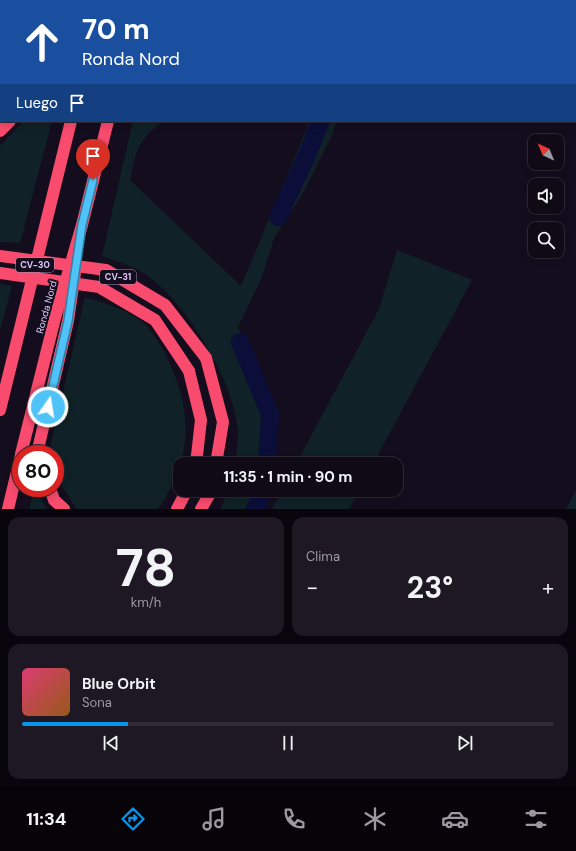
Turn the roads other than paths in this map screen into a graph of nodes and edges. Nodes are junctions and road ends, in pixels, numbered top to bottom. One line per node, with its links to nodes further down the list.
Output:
1 (9, 122): 4 (highway)
2 (71, 122): 8 (highway, Ronda Nord / CV-30)
3 (108, 122): 5 (highway, Ronda Nord / CV-30)
4 (0, 131)
5 (82, 225): 9 (highway, Ronda Nord / CV-30); 10 (highway)
6 (0, 256): 12 (highway, CV-31, bridge)
7 (0, 273): 11 (highway, bridge)
8 (0, 410)
9 (23, 445)
10 (39, 445)
11 (197, 457)
12 (217, 457)
13 (12, 492): 17 (highway, Ronda Nord / CV-30)
14 (53, 497): 18 (highway)
15 (183, 497): 19 (highway)
16 (208, 497): 20 (highway)
17 (8, 509)
18 (64, 509)
19 (177, 509)
20 (201, 509)

